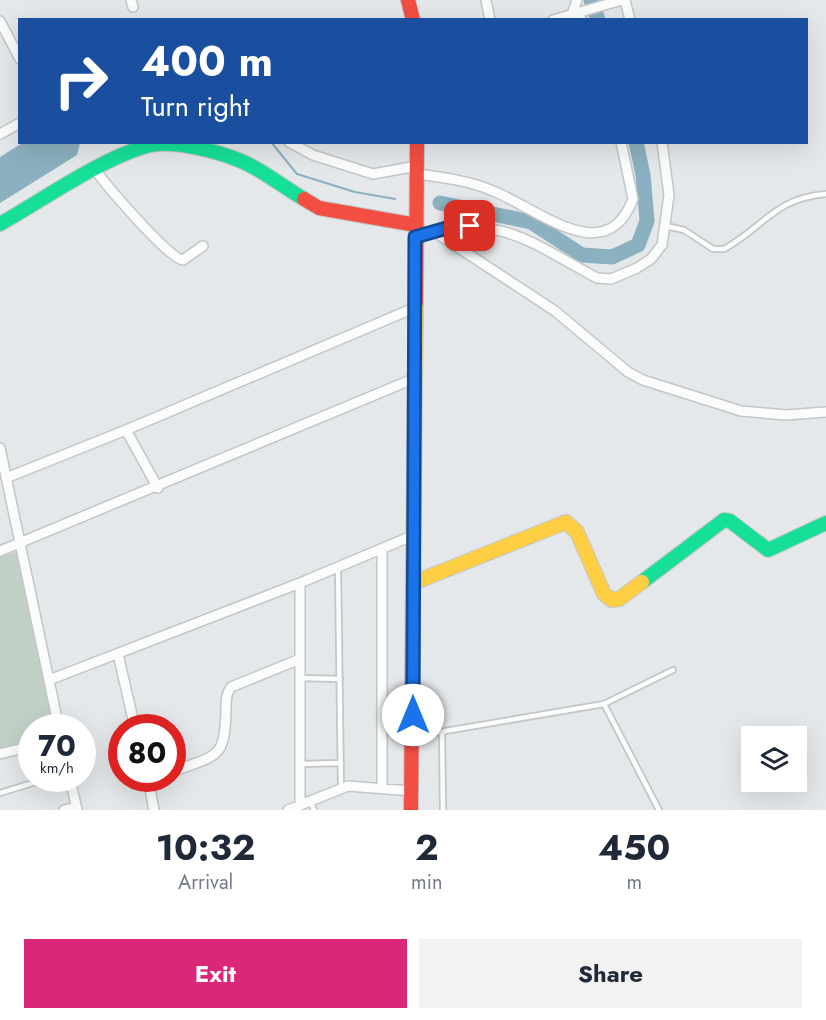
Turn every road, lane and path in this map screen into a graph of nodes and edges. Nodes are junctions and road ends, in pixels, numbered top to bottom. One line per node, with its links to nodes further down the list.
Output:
1 (408, 0): 6 (main road)
2 (486, 0): 7 (street)
3 (577, 0): 5 (street)
4 (624, 0): 5 (street); 8 (street)
5 (576, 16)
6 (412, 18)
7 (490, 18)
8 (629, 18)
9 (0, 21): 10 (street)
10 (18, 55)
11 (18, 124): 12 (street)
12 (0, 134)
13 (293, 144): 18 (street)
14 (417, 144): 18 (main road)
15 (621, 144): 18 (street)
16 (662, 144): 21 (street)
17 (96, 171): 20 (main road); 22 (main road); 24 (street)
18 (417, 172): 22 (main road)
19 (826, 194): 21 (lane)
20 (0, 224)
21 (666, 226): 23 (street)
22 (415, 228): 23 (street); 25 (main road)
23 (433, 231): 27 (street)
24 (203, 246)
25 (414, 308): 26 (main road); 28 (street)
26 (413, 379): 31 (street); 33 (main road)
27 (826, 412)
28 (126, 430): 30 (street); 31 (street)
29 (0, 448): 30 (street)
30 (6, 478): 34 (street)
31 (158, 488): 34 (street)
32 (826, 523): 39 (main road)
33 (412, 536): 35 (street); 39 (main road)
34 (20, 545): 36 (street); 45 (street)
35 (382, 550): 37 (street); 57 (street)
36 (0, 551)
37 (338, 568): 38 (street); 44 (lane)
38 (300, 583): 40 (street); 41 (street)
39 (413, 583): 50 (main road)
40 (118, 654): 45 (street); 48 (street)
41 (300, 659): 43 (street); 55 (street)
42 (673, 670): 46 (lane)
43 (300, 678): 44 (lane); 54 (street)
44 (340, 679): 53 (lane)
45 (49, 680): 47 (street)
46 (604, 704): 49 (lane); 71 (lane)
47 (56, 714)
48 (132, 714)
49 (442, 732): 50 (lane); 70 (lane)
50 (413, 737): 59 (main road)
51 (18, 750): 52 (street)
52 (0, 754)
53 (341, 763): 54 (lane); 58 (lane)
54 (299, 764): 63 (street)
55 (186, 766)
56 (18, 787): 62 (lane)
57 (382, 787): 58 (street); 59 (street)
58 (341, 788): 64 (street)
59 (412, 791): 69 (main road)
60 (73, 792): 65 (street)
61 (152, 792): 67 (street)
62 (0, 793)
63 (300, 805): 64 (street); 68 (street)
64 (312, 806)
65 (76, 809): 66 (street)
66 (64, 810)
67 (154, 810)
68 (288, 810)
69 (411, 810)
70 (443, 810)
71 (659, 810)

